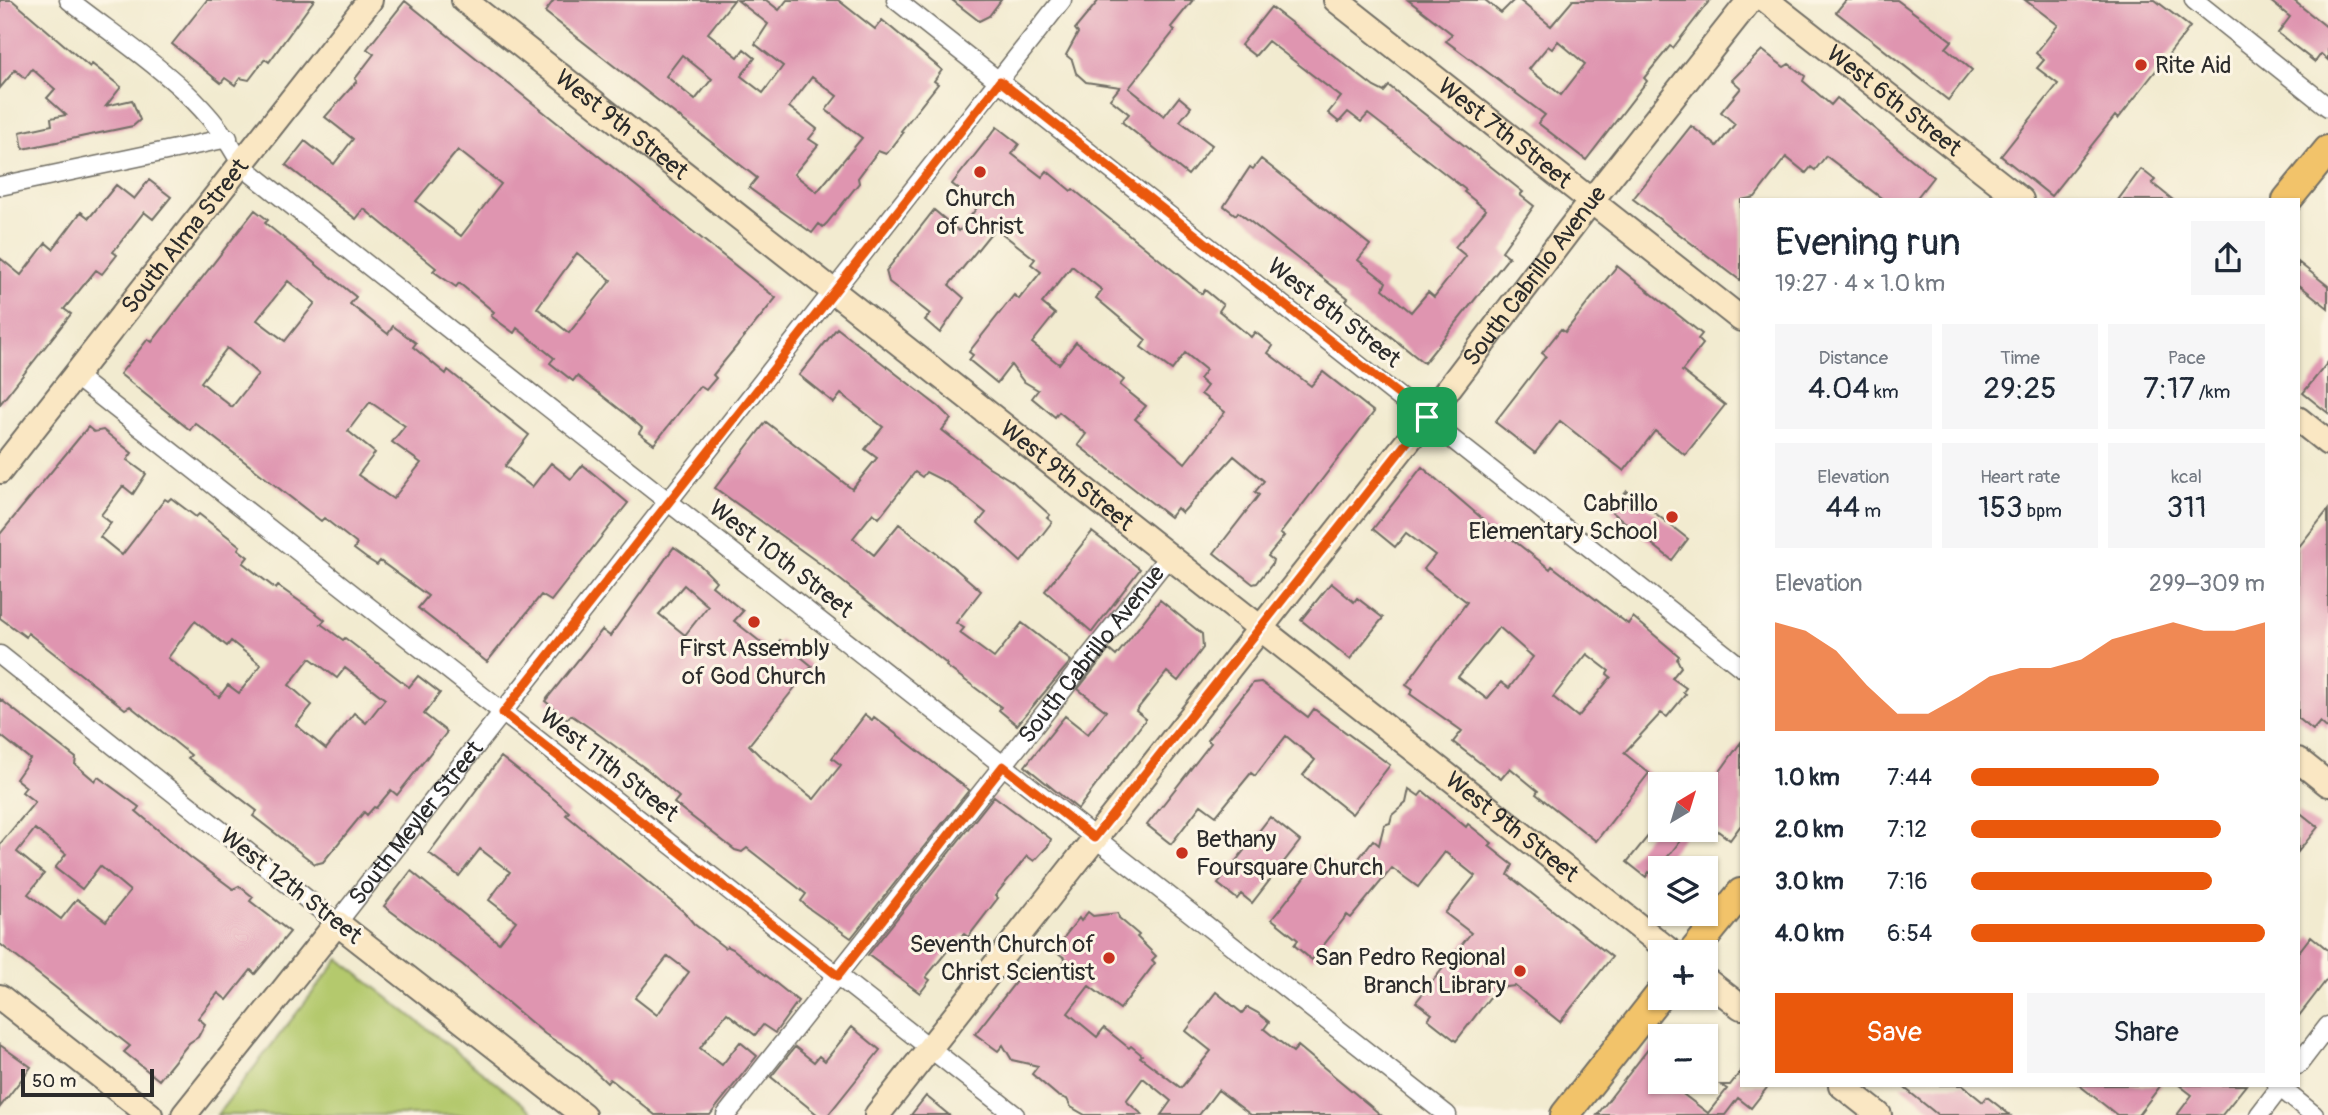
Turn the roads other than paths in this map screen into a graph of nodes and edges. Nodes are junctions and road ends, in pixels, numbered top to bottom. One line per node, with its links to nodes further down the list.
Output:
1 (69, 0): 12 (street, West 10th Street)
2 (370, 0): 14 (street, South Alma Street)
3 (464, 0): 19 (street, West 9th Street)
4 (896, 0): 10 (street, West 8th Street)
5 (1062, 0): 10 (street, South Meyler Street)
6 (1336, 0): 18 (street, West 7th Street)
7 (1750, 0): 18 (street, South Cabrillo Avenue)
8 (1766, 0): 16 (street, West 6th Street)
9 (2194, 0): 11 (street)
10 (1000, 81): 19 (street, South Meyler Street); 22 (street, West 8th Street)
11 (2328, 107)
12 (228, 138): 14 (street, West 10th Street); 15 (street)
13 (2328, 150): 17 (main road)
14 (242, 166): 21 (street, South Alma Street); 26 (street, West 10th Street)
15 (0, 186)
16 (2018, 198)
17 (2289, 198)
18 (1591, 201): 20 (street, West 7th Street); 22 (street, South Cabrillo Avenue)
19 (833, 291): 26 (street, South Meyler Street); 27 (street, West 9th Street)
20 (1740, 318)
21 (75, 376): 25 (street, South Alma Street); 31 (street, West 11th Street)
22 (1427, 417): 28 (street, South Cabrillo Avenue); 30 (street, West 8th Street)
23 (2300, 421): 24 (street)
24 (2328, 443)
25 (0, 471)
26 (668, 501): 31 (street, South Meyler Street); 33 (street, West 10th Street)
27 (1169, 556): 28 (street, West 9th Street); 33 (street, South Cabrillo Avenue)
28 (1261, 629): 35 (street, South Cabrillo Avenue); 38 (street, West 9th Street)
29 (0, 655): 37 (street, West 12th Street)
30 (1740, 666)
31 (503, 713): 37 (street, South Meyler Street); 40 (street, West 11th Street)
32 (2300, 762): 34 (street)
33 (1003, 766): 35 (street, West 10th Street); 40 (street, South Cabrillo Avenue)
34 (2328, 784)
35 (1094, 838): 46 (street, South Cabrillo Avenue); 57 (street, West 10th Street)
36 (1740, 894): 39 (main road)
37 (337, 923): 52 (street, South Meyler Street); 53 (street, West 12th Street)
38 (1656, 940)
39 (1703, 940)
40 (838, 976): 46 (street, West 11th Street); 54 (street, South Cabrillo Avenue)
41 (1718, 989): 43 (street)
42 (0, 997): 51 (street)
43 (1740, 1006)
44 (1648, 1010): 58 (main road)
45 (2328, 1026): 47 (street)
46 (930, 1048): 55 (street, South Cabrillo Avenue); 56 (street, West 11th Street)
47 (2300, 1062)
48 (1844, 1087): 59 (street)
49 (2278, 1087): 60 (street)
50 (2280, 1087): 61 (street)
51 (150, 1115)
52 (184, 1115)
53 (583, 1115)
54 (726, 1115)
55 (877, 1115)
56 (1015, 1115)
57 (1447, 1115)
58 (1565, 1115)
59 (1879, 1115)
60 (2259, 1115)
61 (2314, 1115)

